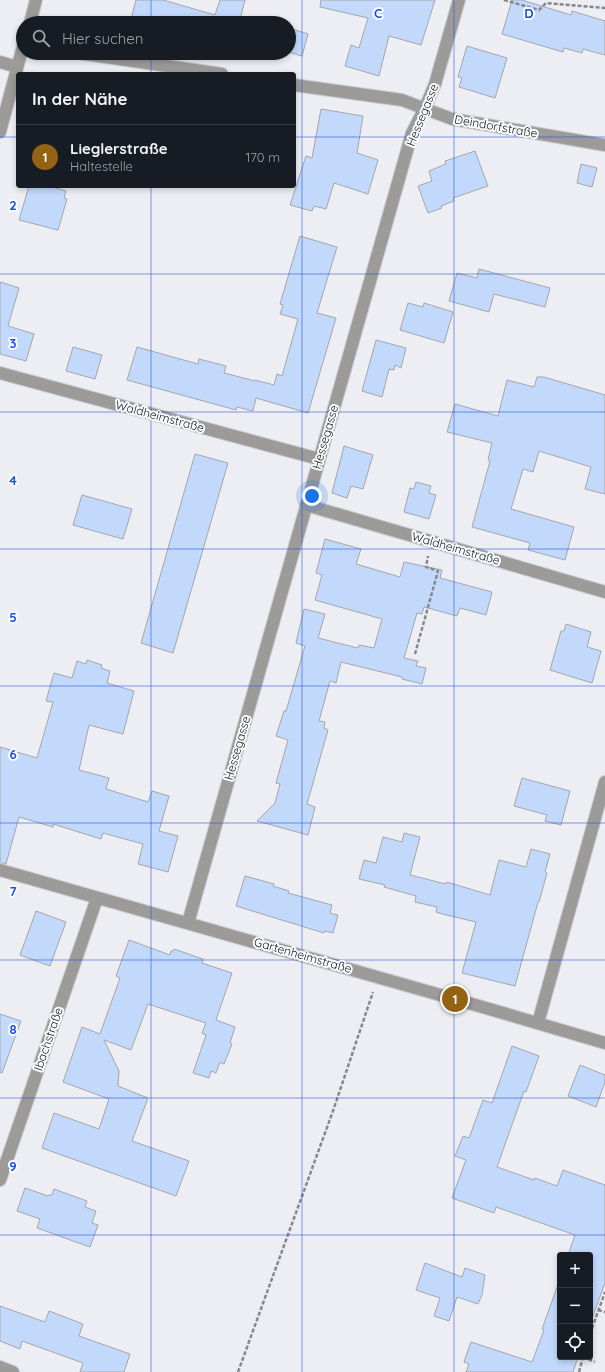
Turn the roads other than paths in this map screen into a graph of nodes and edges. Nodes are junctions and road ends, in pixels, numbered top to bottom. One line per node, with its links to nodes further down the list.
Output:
1 (36, 0): 3 (street)
2 (459, 0): 10 (street, Hessegasse)
3 (32, 16)
4 (19, 60): 7 (street)
5 (126, 60): 8 (street)
6 (0, 62): 7 (street)
7 (17, 67): 11 (street)
8 (208, 72)
9 (296, 85): 10 (street, Deindorfstraße)
10 (425, 108): 12 (street, Deindorfstraße); 14 (street, Hessegasse)
11 (0, 132)
12 (605, 145)
13 (0, 373): 14 (street, Waldheimstraße)
14 (319, 459): 15 (street, Hessegasse)
15 (306, 505): 16 (street, Waldheimstraße); 20 (street, Hessegasse)
16 (605, 592)
17 (605, 782): 21 (street)
18 (0, 870): 19 (street, Gartenheimstraße)
19 (97, 898): 20 (street, Gartenheimstraße); 23 (street, Ibachstraße)
20 (188, 923): 21 (street, Gartenheimstraße)
21 (538, 1023): 22 (street, Gartenheimstraße)
22 (605, 1043)
23 (0, 1180)
24 (0, 1367): 25 (street)
25 (12, 1372)

